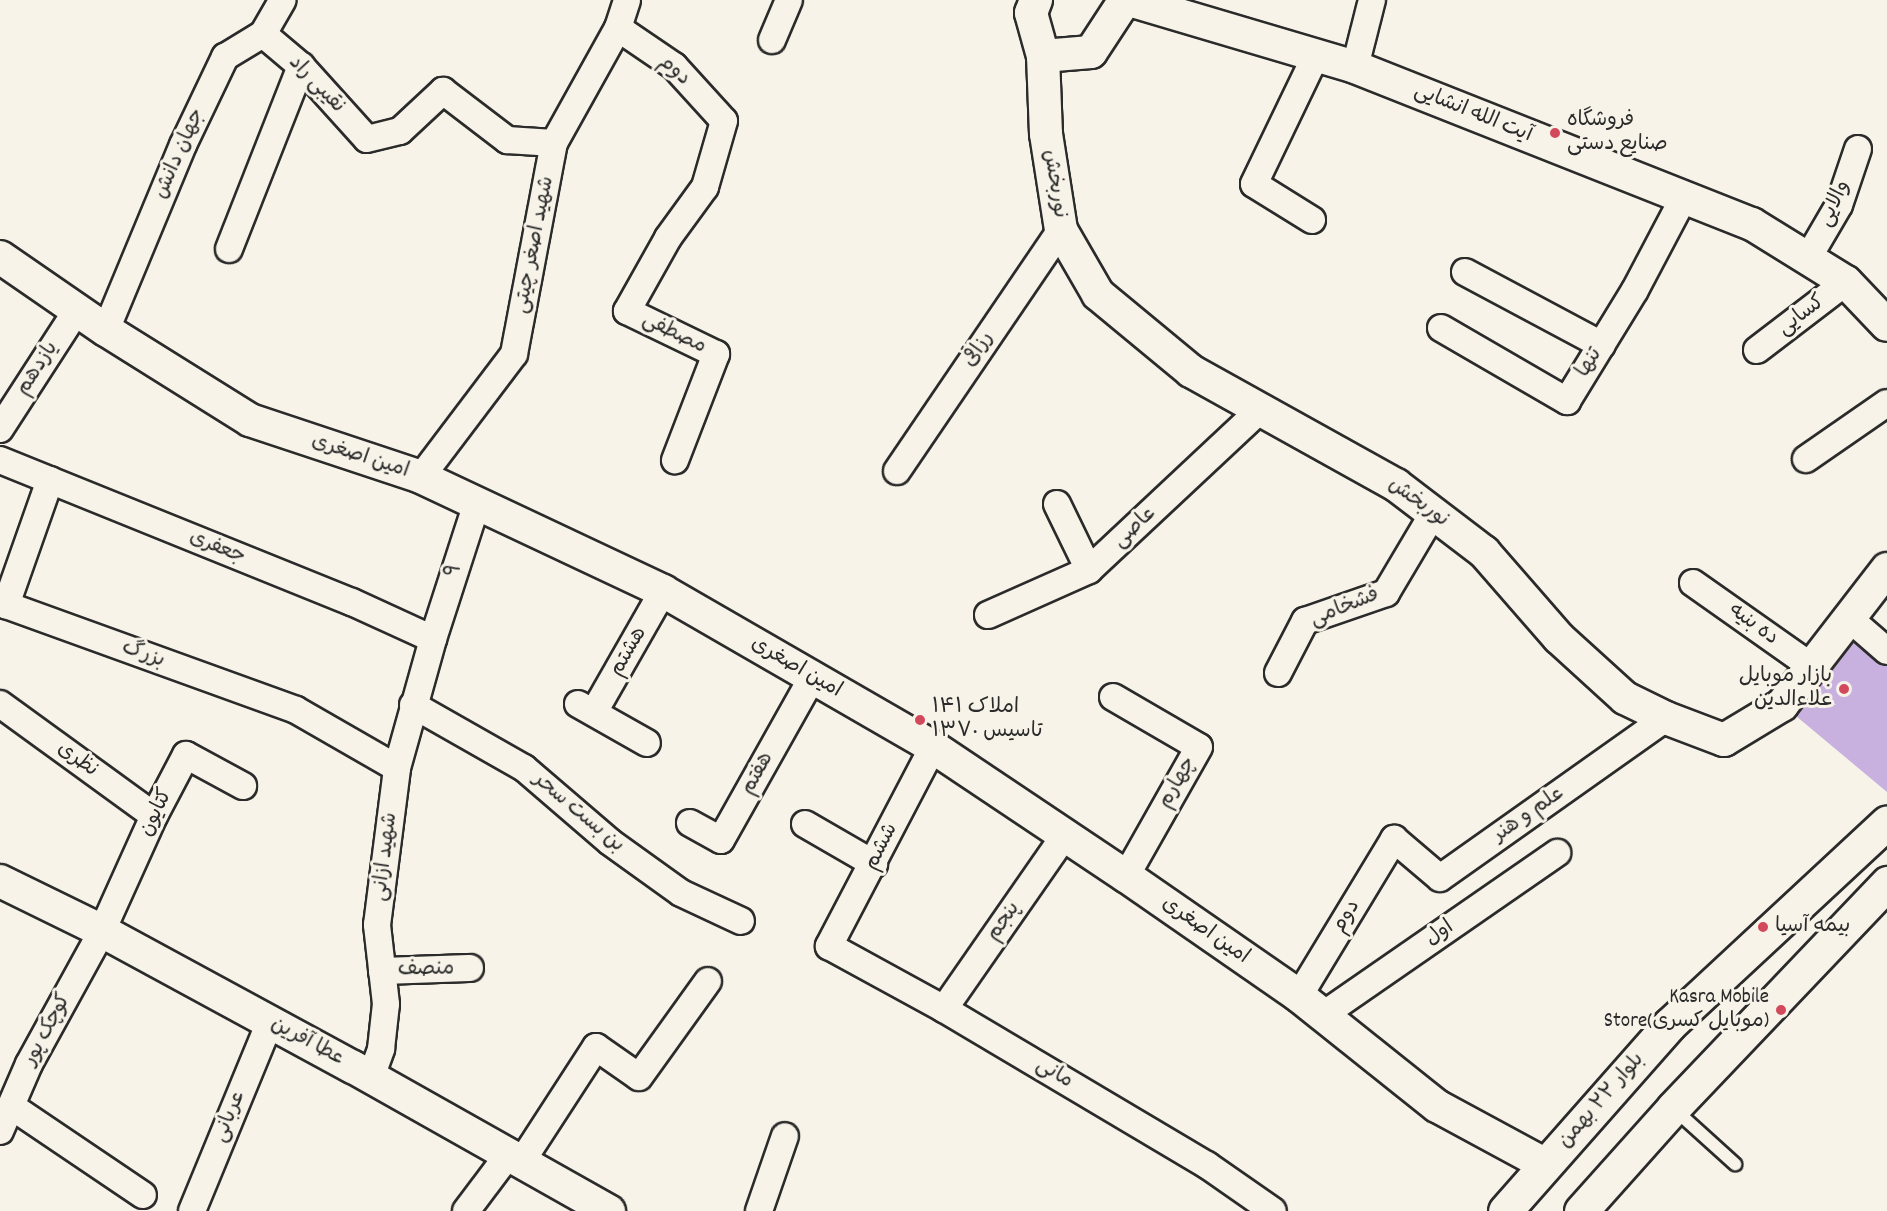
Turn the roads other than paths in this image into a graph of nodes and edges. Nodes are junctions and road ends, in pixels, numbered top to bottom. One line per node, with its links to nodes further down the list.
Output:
1 (283, 0): 8 (street, جهان دانش)
2 (627, 0): 7 (street, شهید اصغر چیتی)
3 (789, 0): 9 (street)
4 (1036, 0): 10 (street, نوربخش)
5 (1127, 0): 10 (street); 11 (street, آیت الله انشایی)
6 (1372, 0): 13 (street)
7 (618, 28): 14 (street, دوم); 15 (street, شهید اصغر چیتی)
8 (263, 34): 12 (street, نقیبی راد); 28 (street, جهان دانش)
9 (772, 40)
10 (1043, 56): 19 (street, نوربخش)
11 (1315, 57): 13 (street, آیت الله انشایی); 18 (street)
12 (301, 66): 15 (street, نقیبی راد); 20 (street)
13 (1355, 67): 17 (street, آیت الله انشایی)
14 (724, 121): 36 (street, مصطفی)
15 (554, 143): 38 (street, شهید اصغر چیتی)
16 (1858, 149): 22 (street, والایی)
17 (1684, 197): 22 (street, آیت الله انشایی); 29 (street, تنها)
18 (1312, 220)
19 (1061, 230): 32 (street, نوربخش); 37 (street, رزاقی)
20 (229, 249)
21 (0, 257): 25 (street, امین اصغری)
22 (1808, 258): 24 (street, آیت الله انشایی)
23 (1465, 272): 29 (street)
24 (1846, 282): 26 (street, آیت الله انشایی); 30 (street, کسایی)
25 (77, 310): 28 (street, امین اصغری); 33 (street, یازدهم)
26 (1887, 325)
27 (1441, 328): 29 (street, تنها)
28 (106, 330): 38 (street, امین اصغری)
29 (1602, 345)
30 (1757, 350)
31 (1887, 403): 34 (street)
32 (1261, 409): 42 (street, نوربخش); 44 (street, عاصی)
33 (0, 429)
34 (1806, 459)
35 (0, 460): 39 (street, جعفری)
36 (675, 460)
37 (897, 471)
38 (422, 477): 40 (street, امین اصغری)
39 (50, 480): 49 (street, جعفری); 60 (street, بزرگ)
40 (477, 503): 46 (street, امین اصغری); 49 (street, ۹)
41 (1058, 504): 44 (street)
42 (1433, 514): 52 (street, فشخامی); 57 (street, نوربخش)
43 (1887, 569): 48 (street, نوربخش)
44 (1089, 570): 47 (street, عاصی)
45 (1693, 583): 51 (street, ده بنیه)
46 (663, 591): 53 (street, امین اصغری); 58 (street, هشتم)
47 (988, 615)
48 (1850, 619): 50 (street); 51 (street, نوربخش)
49 (433, 639): 56 (street, شهید ازانی)
50 (1887, 651)
51 (1812, 667): 57 (street, نوربخش)
52 (1278, 673)
53 (812, 678): 59 (street, امین اصغری); 64 (street, هفتم)
54 (1113, 696): 70 (street, چهارم)
55 (0, 704): 62 (street, نظری)
56 (413, 705): 60 (street, شهید ازانی); 74 (street, بن بست سحر)
57 (1666, 718): 67 (street, علم و هنر)
58 (647, 743)
59 (933, 747): 66 (street, امین اصغری); 69 (street, ششم)
60 (397, 768): 79 (street, شهید ازانی)
61 (243, 786): 62 (street, کتایون)
62 (154, 816): 75 (street, کتایون)
63 (1887, 822): 73 (main road, بلوار ۲۲ بهمن)
64 (690, 823)
65 (805, 824): 69 (street)
66 (1065, 835): 70 (street, امین اصغری); 82 (street, پنجم)
67 (1394, 839): 81 (street, دوم)
68 (1557, 853): 83 (street, اول)
69 (874, 864): 77 (street, ششم)
70 (1126, 876): 81 (street, امین اصغری)
71 (0, 881): 75 (street, عطا آفرین)
72 (1887, 883): 76 (main road)
73 (1802, 903): 76 (main road); 92 (main road, بلوار ۲۲ بهمن)
74 (741, 921)
75 (102, 931): 84 (street, عطا آفرین); 86 (street, کوچک پور)
76 (1834, 937): 87 (main road)
77 (829, 946): 82 (street, مانی)
78 (470, 968): 79 (street, منصف)
79 (382, 971): 85 (street, شهید ازانی)
80 (708, 981): 90 (street)
81 (1299, 996): 83 (street, امین اصغری)
82 (944, 1009): 98 (street, مانی)
83 (1323, 1015): 92 (street, امین اصغری)
84 (270, 1022): 85 (street, عطا آفرین); 94 (street, عربانی)
85 (371, 1077): 90 (street, عطا آفرین)
86 (11, 1107): 88 (street, کوچک پور); 93 (street)
87 (1672, 1108): 91 (lane); 100 (main road)
88 (0, 1131)
89 (785, 1136): 97 (street)
90 (516, 1157): 95 (street); 96 (street, عطا آفرین)
91 (1735, 1164)
92 (1546, 1165): 99 (main road, بلوار ۲۲ بهمن)
93 (143, 1195)
94 (192, 1211)
95 (466, 1211)
96 (609, 1211)
97 (759, 1211)
98 (1273, 1211)
99 (1505, 1211)
100 (1581, 1211)

